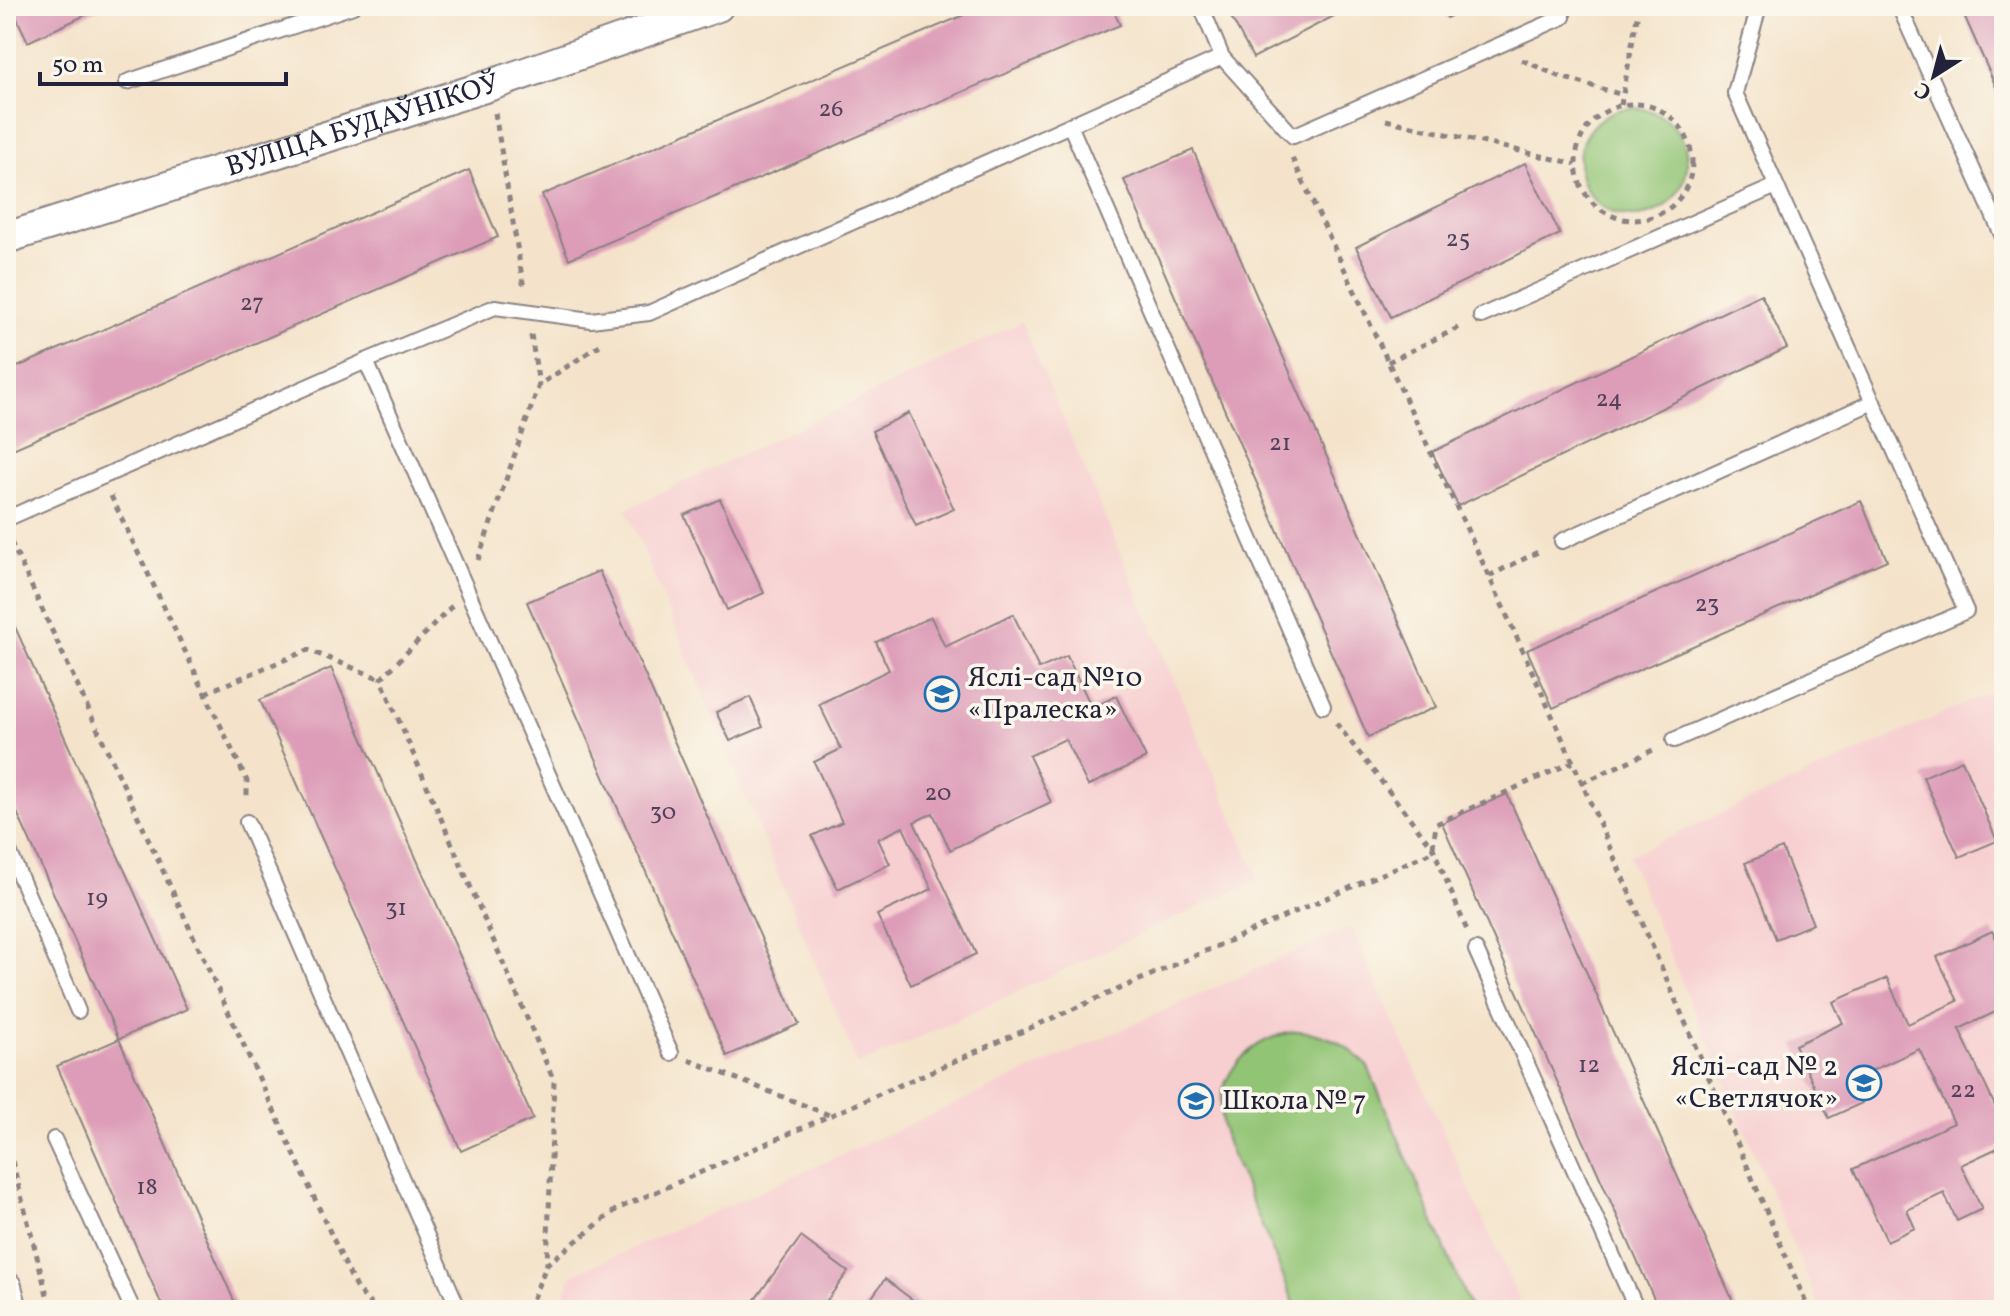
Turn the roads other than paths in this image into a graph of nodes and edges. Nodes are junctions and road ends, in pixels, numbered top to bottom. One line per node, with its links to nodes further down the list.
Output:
1 (353, 6): 8 (lane)
2 (718, 6): 11 (street, ВУЛІЦА БУДАЎНІКОЎ)
3 (1201, 6): 7 (lane)
4 (1759, 6): 10 (lane)
5 (1899, 6): 12 (lane)
6 (1563, 17): 7 (lane)
7 (1222, 57): 9 (lane)
8 (127, 82)
9 (1070, 125): 14 (lane); 18 (lane)
10 (1776, 186): 13 (lane); 15 (lane)
11 (6, 238)
12 (2004, 239)
13 (1481, 316)
14 (366, 361): 16 (lane); 24 (lane)
15 (1873, 402): 17 (lane); 19 (lane)
16 (6, 519)
17 (1562, 541)
18 (1323, 706)
19 (1674, 740)
20 (247, 822): 29 (lane)
21 (6, 844): 23 (lane)
22 (1476, 950): 30 (lane)
23 (78, 1011)
24 (671, 1053)
25 (54, 1139): 28 (lane)
26 (6, 1287): 27 (street)
27 (12, 1310)
28 (133, 1310)
29 (459, 1310)
30 (1637, 1310)

